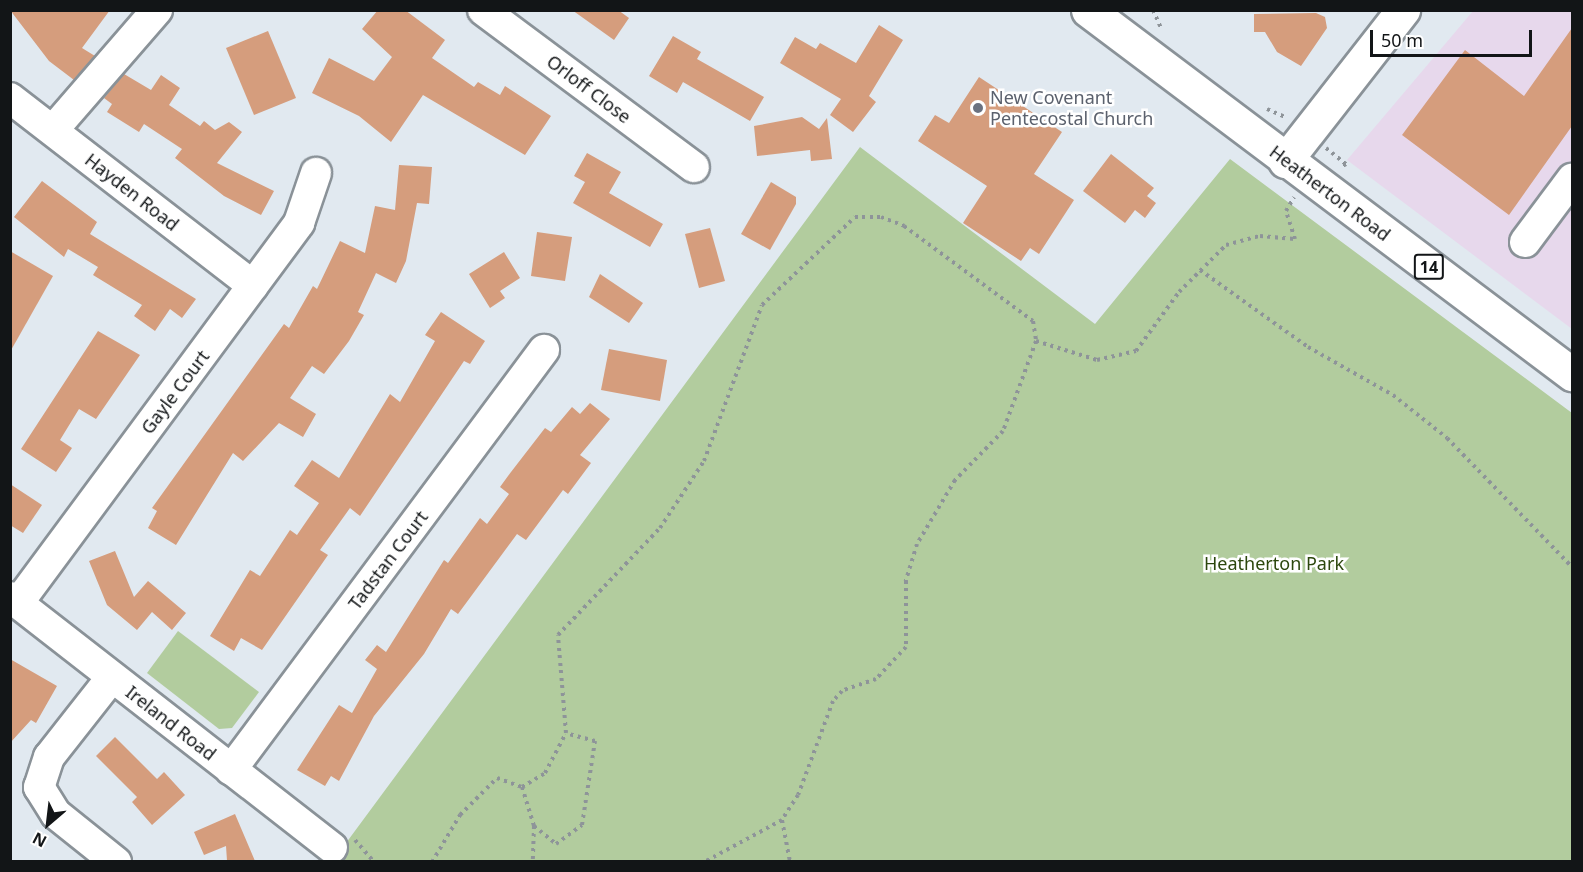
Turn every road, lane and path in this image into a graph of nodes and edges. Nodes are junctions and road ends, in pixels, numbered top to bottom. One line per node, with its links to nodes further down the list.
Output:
1 (157, 10): 6 (street)
2 (483, 10): 8 (street, Orloff Close)
3 (1088, 10): 7 (main road, Heatherton Road / 14)
4 (1403, 10): 7 (main road)
5 (10, 98): 6 (street, Hayden Road)
6 (53, 130): 14 (street, Hayden Road)
7 (1286, 161): 11 (main road, Heatherton Road / 14)
8 (694, 167)
9 (316, 173): 14 (street, Gayle Court)
10 (1572, 179): 12 (street)
11 (1315, 183): 13 (path); 17 (main road, Heatherton Road / 14)
12 (1525, 242)
13 (1200, 270): 15 (path); 18 (path)
14 (253, 286): 19 (street, Gayle Court)
15 (1036, 341): 21 (path); 24 (path)
16 (544, 350): 22 (street, Tadstan Court)
17 (1572, 374)
18 (1572, 567)
19 (14, 600): 20 (street, Ireland Road)
20 (112, 677): 22 (street, Ireland Road); 27 (street)
21 (566, 733): 23 (path); 25 (path)
22 (231, 770): 26 (street, Ireland Road)
23 (522, 787): 25 (path); 29 (path)
24 (782, 820): 31 (path); 32 (path)
25 (534, 826): 30 (path)
26 (342, 843): 28 (path)
27 (116, 861)
28 (374, 861)
29 (432, 861)
30 (533, 861)
31 (704, 861)
32 (790, 861)

